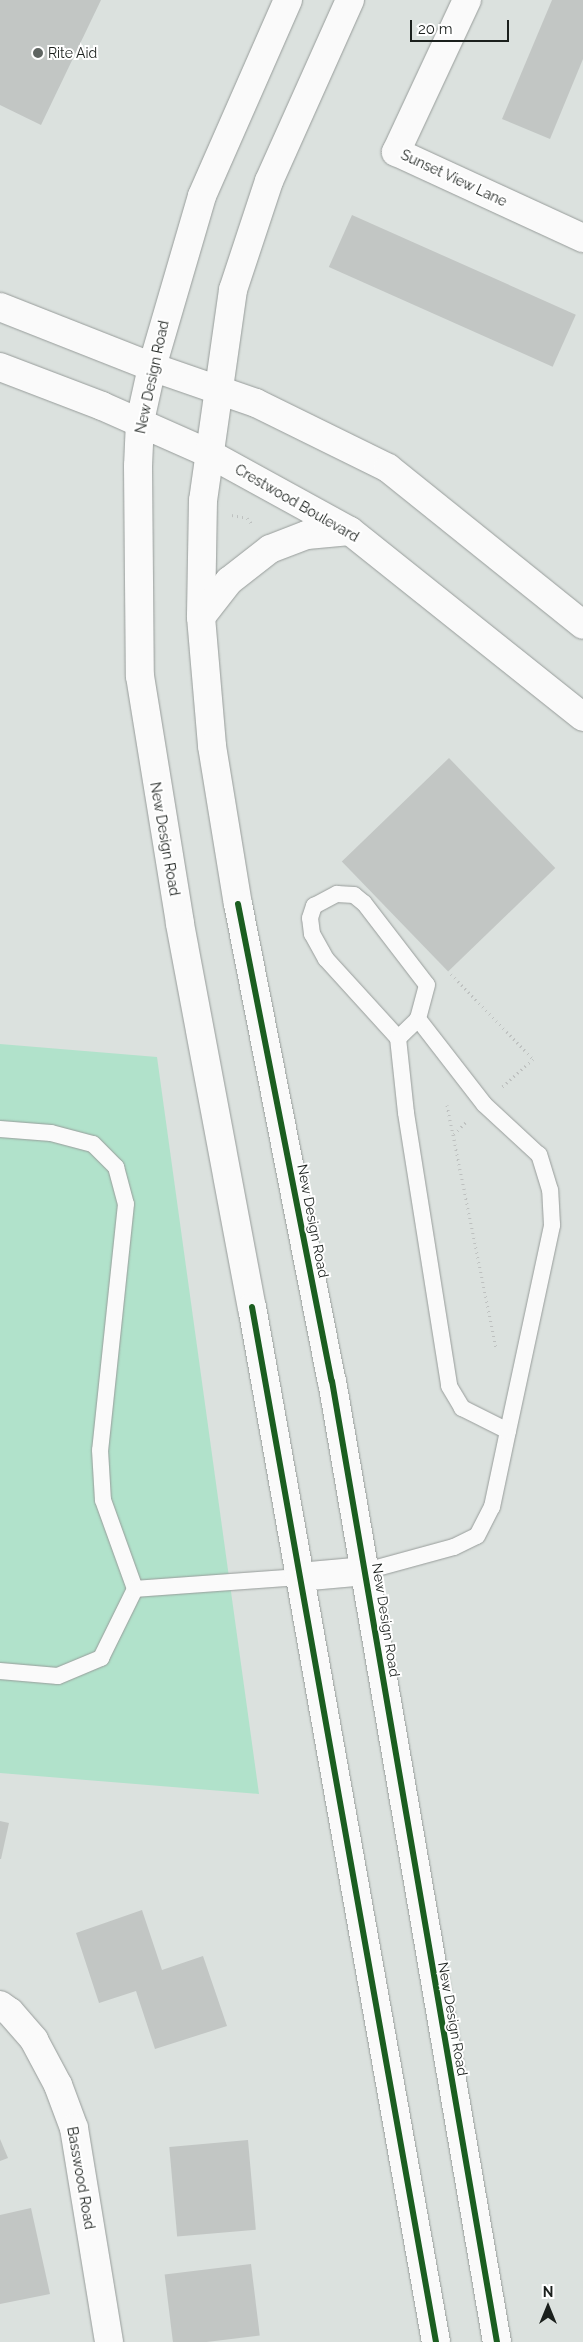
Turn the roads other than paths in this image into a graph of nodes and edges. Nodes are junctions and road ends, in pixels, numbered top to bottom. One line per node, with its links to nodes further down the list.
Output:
1 (288, 0): 7 (main road, New Design Road)
2 (350, 0): 8 (main road, New Design Road)
3 (467, 0): 4 (main road, Sunset View Lane)
4 (583, 238)
5 (0, 308): 7 (main road)
6 (0, 367): 9 (main road, Crestwood Boulevard)
7 (152, 367): 8 (main road); 9 (main road, New Design Road)
8 (219, 390): 10 (main road, New Design Road); 13 (main road)
9 (140, 421): 10 (main road, Crestwood Boulevard); 20 (main road, New Design Road)
10 (208, 453): 11 (main road, Crestwood Boulevard); 12 (main road, New Design Road)
11 (350, 531): 12 (main road); 14 (main road, Crestwood Boulevard)
12 (201, 617): 19 (main road, New Design Road)
13 (583, 625)
14 (583, 717)
15 (418, 1019): 16 (lane); 16 (lane); 18 (lane)
16 (398, 1038): 18 (lane)
17 (0, 1129): 21 (lane)
18 (508, 1431): 19 (lane)
19 (366, 1571): 20 (main road); 26 (main road, New Design Road)
20 (299, 1577): 21 (lane); 25 (main road, New Design Road)
21 (135, 1589): 22 (lane)
22 (0, 1671)
23 (0, 2006): 24 (main road, Basswood Road)
24 (110, 2342)
25 (436, 2342)
26 (497, 2342)

